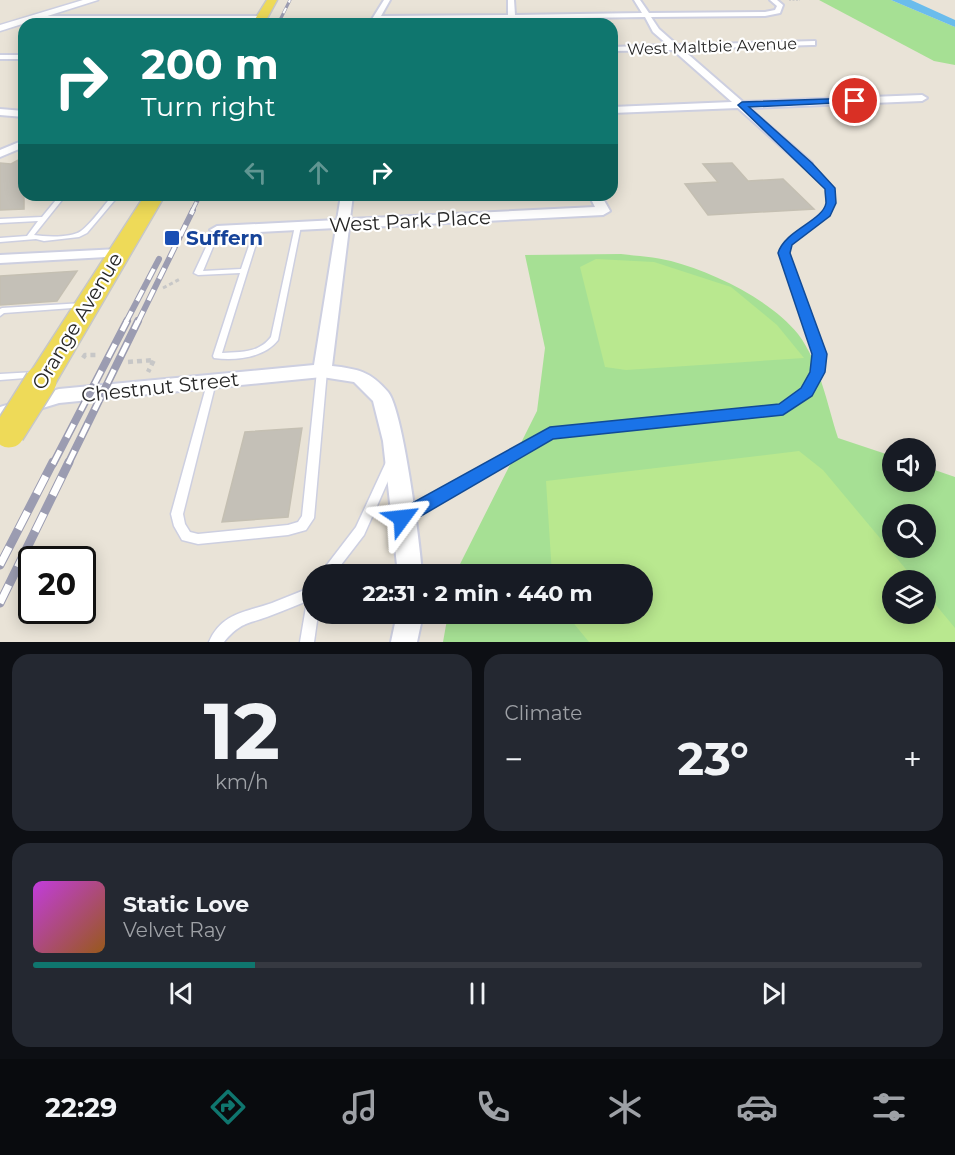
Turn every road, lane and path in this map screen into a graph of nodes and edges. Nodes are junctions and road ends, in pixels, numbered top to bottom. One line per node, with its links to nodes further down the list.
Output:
1 (93, 0): 8 (street)
2 (272, 0): 9 (main road)
3 (387, 0): 10 (street)
4 (511, 0): 11 (street)
5 (636, 0): 7 (street)
6 (773, 0): 7 (street)
7 (645, 15): 12 (street); 16 (street)
8 (34, 18)
9 (262, 18)
10 (377, 18)
11 (512, 18)
12 (565, 18)
13 (18, 23): 14 (street)
14 (0, 28)
15 (812, 43): 16 (street, West Maltbie Avenue)
16 (676, 47): 17 (street, West Maltbie Avenue); 21 (street)
17 (618, 49)
18 (0, 57): 19 (street)
19 (18, 57)
20 (922, 98): 21 (street)
21 (742, 105): 22 (street); 27 (street)
22 (618, 110)
23 (0, 112): 24 (street)
24 (18, 114)
25 (18, 146): 26 (street)
26 (0, 154)
27 (808, 165): 60 (lane)
28 (58, 201): 33 (lane)
29 (111, 201): 39 (lane)
30 (151, 201): 43 (main road, Orange Avenue)
31 (346, 201): 35 (street)
32 (598, 201): 35 (street, West Park Place)
33 (44, 219): 34 (lane); 39 (lane)
34 (0, 221)
35 (344, 224): 36 (street, West Park Place); 54 (street)
36 (298, 226): 37 (street, West Park Place); 45 (lane)
37 (258, 228): 38 (street, West Park Place); 45 (lane)
38 (217, 230): 45 (lane)
39 (34, 238): 40 (lane)
40 (0, 240)
41 (195, 241): 42 (path)
42 (184, 242)
43 (119, 253): 44 (street); 48 (main road, Orange Avenue)
44 (0, 260)
45 (243, 271)
46 (180, 279): 47 (path)
47 (163, 288)
48 (87, 305): 49 (lane); 56 (main road, Orange Avenue)
49 (0, 314)
50 (85, 355): 51 (path)
51 (96, 355)
52 (154, 360): 53 (path)
53 (128, 362)
54 (322, 371): 57 (street, Chestnut Street); 57 (lane); 59 (street, Chestnut Street)
55 (0, 377): 56 (lane)
56 (42, 378): 58 (main road, Orange Avenue, bridge)
57 (211, 382): 58 (street, Chestnut Street)
58 (3, 431)
59 (394, 454): 60 (street, Chestnut Street); 61 (lane)
60 (402, 518): 62 (street, Chestnut Street)
61 (335, 564)
62 (409, 564)
63 (302, 597): 66 (lane)
64 (310, 624): 67 (lane)
65 (408, 624): 68 (street)
66 (216, 642)
67 (308, 642)
68 (404, 642)

